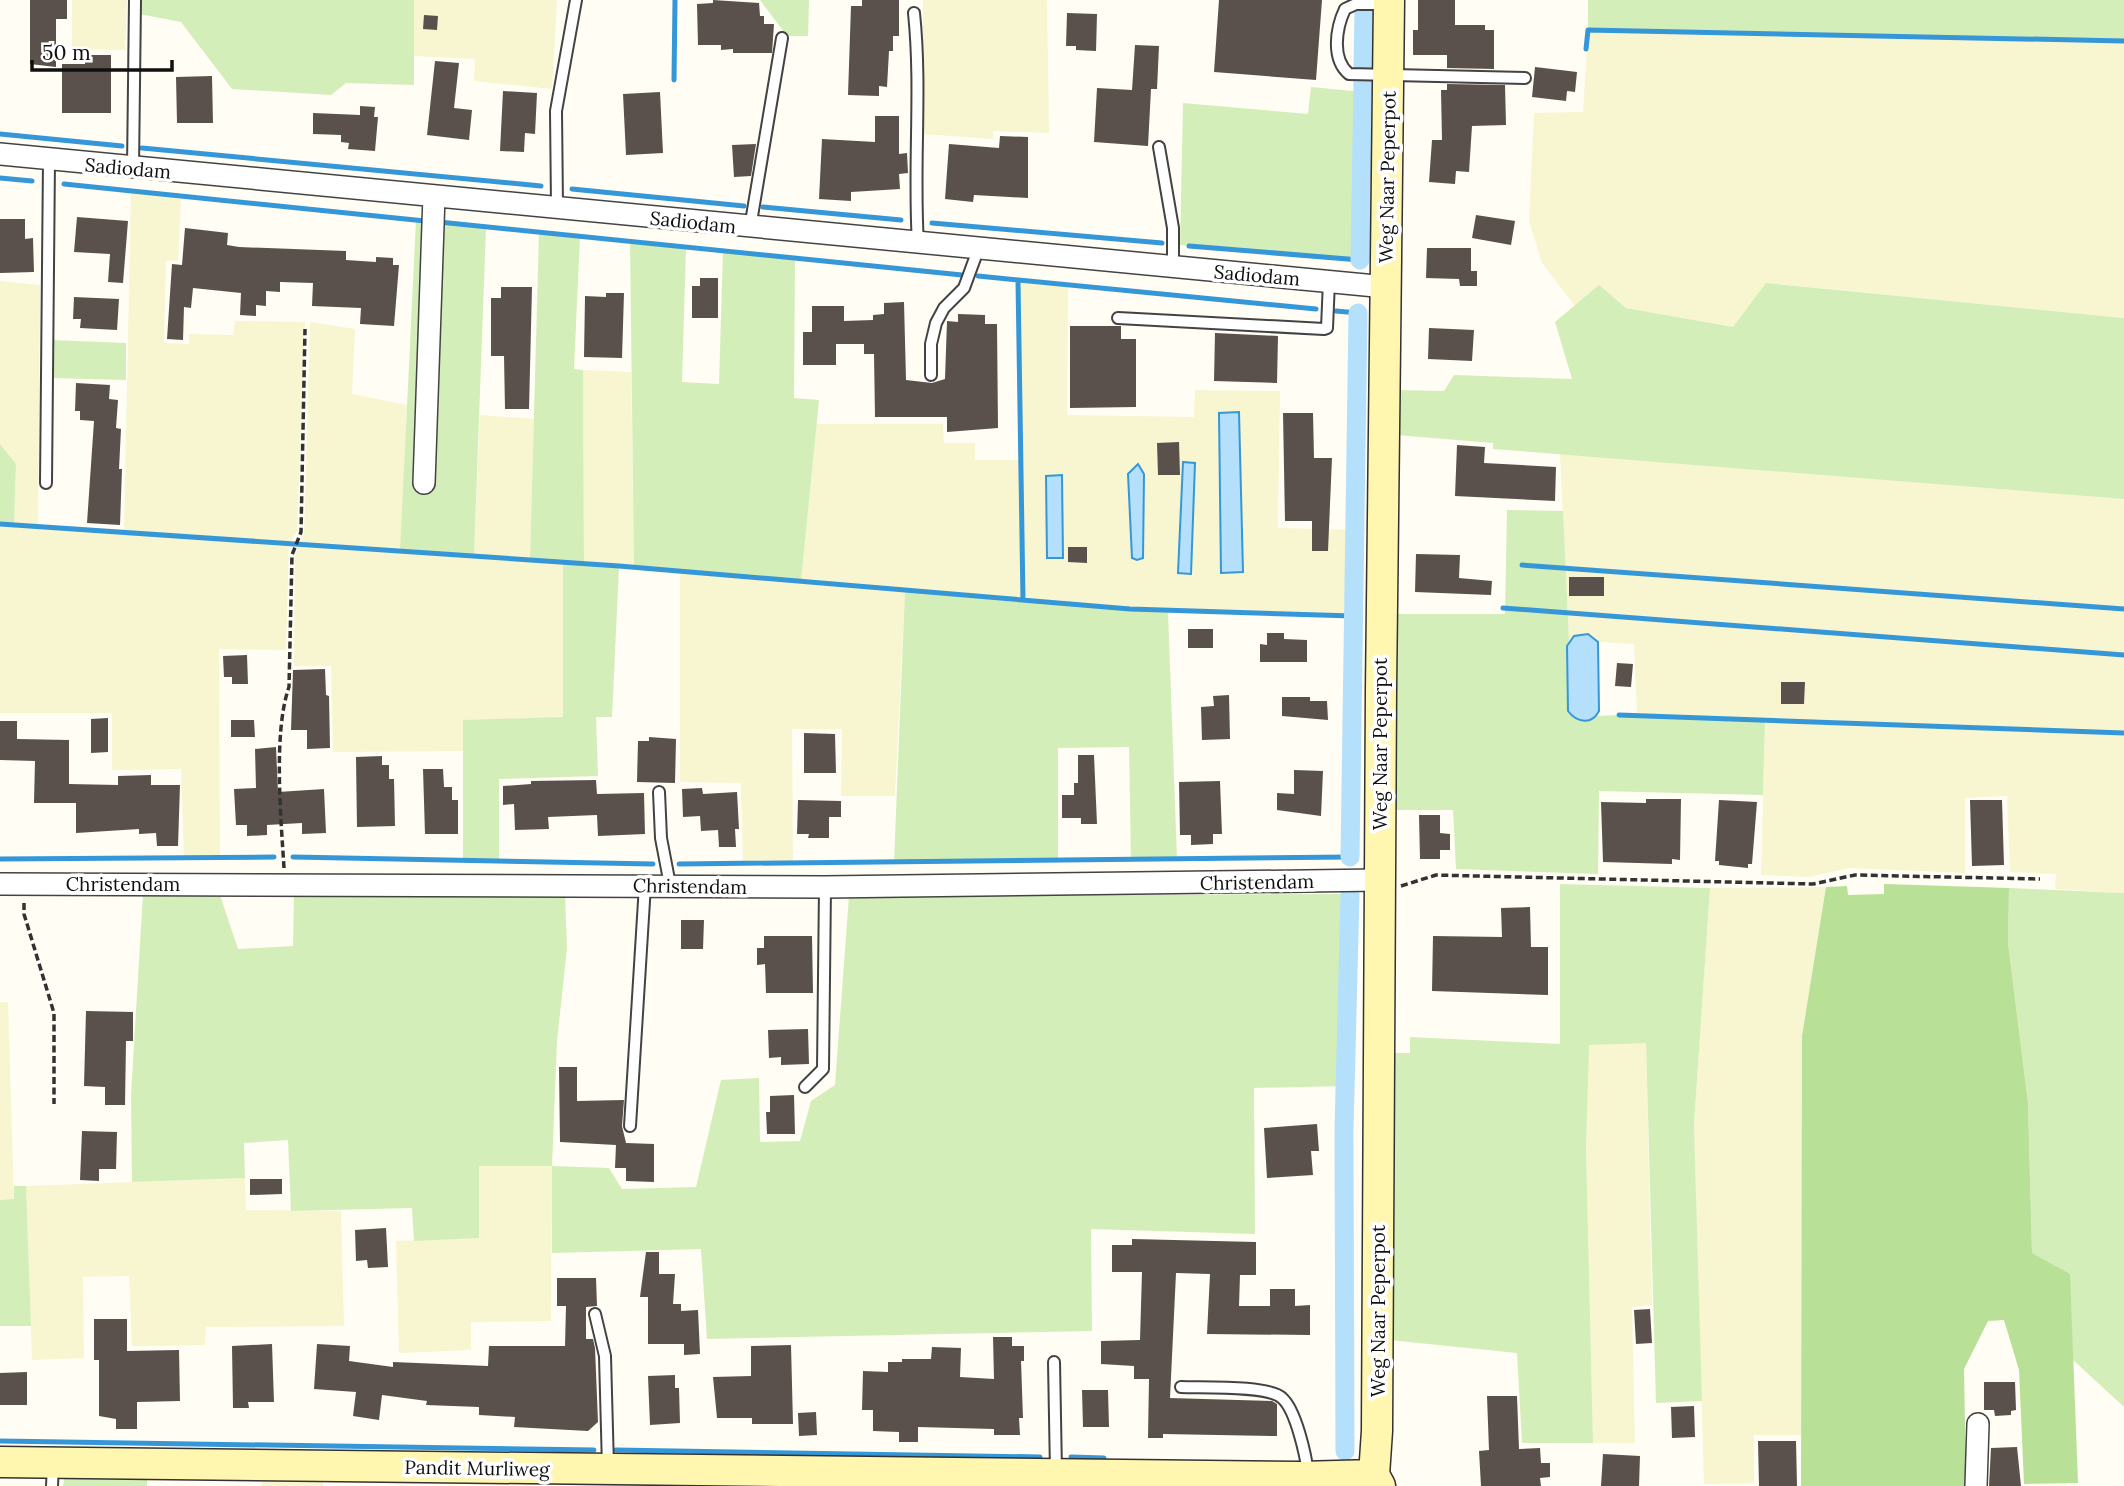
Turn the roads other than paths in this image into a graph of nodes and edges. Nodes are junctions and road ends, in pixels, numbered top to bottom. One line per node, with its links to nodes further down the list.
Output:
1 (135, 0): 11 (lane)
2 (576, 0): 13 (lane)
3 (1389, 2): 6 (street, Weg Naar Peperpot); 6 (lane)
4 (914, 13): 15 (lane)
5 (782, 38): 14 (lane)
6 (1388, 76): 7 (lane); 19 (street, Weg Naar Peperpot)
7 (1525, 78)
8 (1159, 147): 17 (lane)
9 (0, 154): 10 (street, Sadiodam)
10 (49, 160): 11 (street, Sadiodam); 23 (lane)
11 (133, 168): 12 (street, Sadiodam)
12 (434, 196): 13 (street, Sadiodam); 22 (street)
13 (557, 206): 14 (street, Sadiodam)
14 (750, 228): 15 (street, Sadiodam)
15 (918, 244): 16 (street, Sadiodam)
16 (978, 250): 17 (street, Sadiodam); 21 (lane)
17 (1173, 267): 18 (street, Sadiodam)
18 (1329, 281): 19 (street, Sadiodam); 20 (lane)
19 (1386, 287): 28 (street, Weg Naar Peperpot)
20 (1118, 318)
21 (931, 375)
22 (424, 483)
23 (46, 484)
24 (659, 792): 27 (lane)
25 (0, 884): 26 (street, Christendam)
26 (645, 885): 27 (street, Christendam); 31 (lane)
27 (670, 886): 29 (street, Christendam)
28 (1379, 886): 29 (street, Christendam); 41 (street, Weg Naar Peperpot)
29 (825, 887): 30 (lane)
30 (805, 1087)
31 (630, 1126)
32 (594, 1314): 37 (lane)
33 (1054, 1362): 39 (lane)
34 (1181, 1387): 40 (lane)
35 (1978, 1424): 42 (street)
36 (0, 1462): 38 (street, Pandit Murliweg)
37 (608, 1469): 38 (street, Pandit Murliweg); 39 (street, Pandit Murliweg)
38 (52, 1474)
39 (1056, 1474): 40 (street, Pandit Murliweg)
40 (1308, 1476): 41 (street, Pandit Murliweg)
41 (1377, 1480)
42 (1976, 1486)

